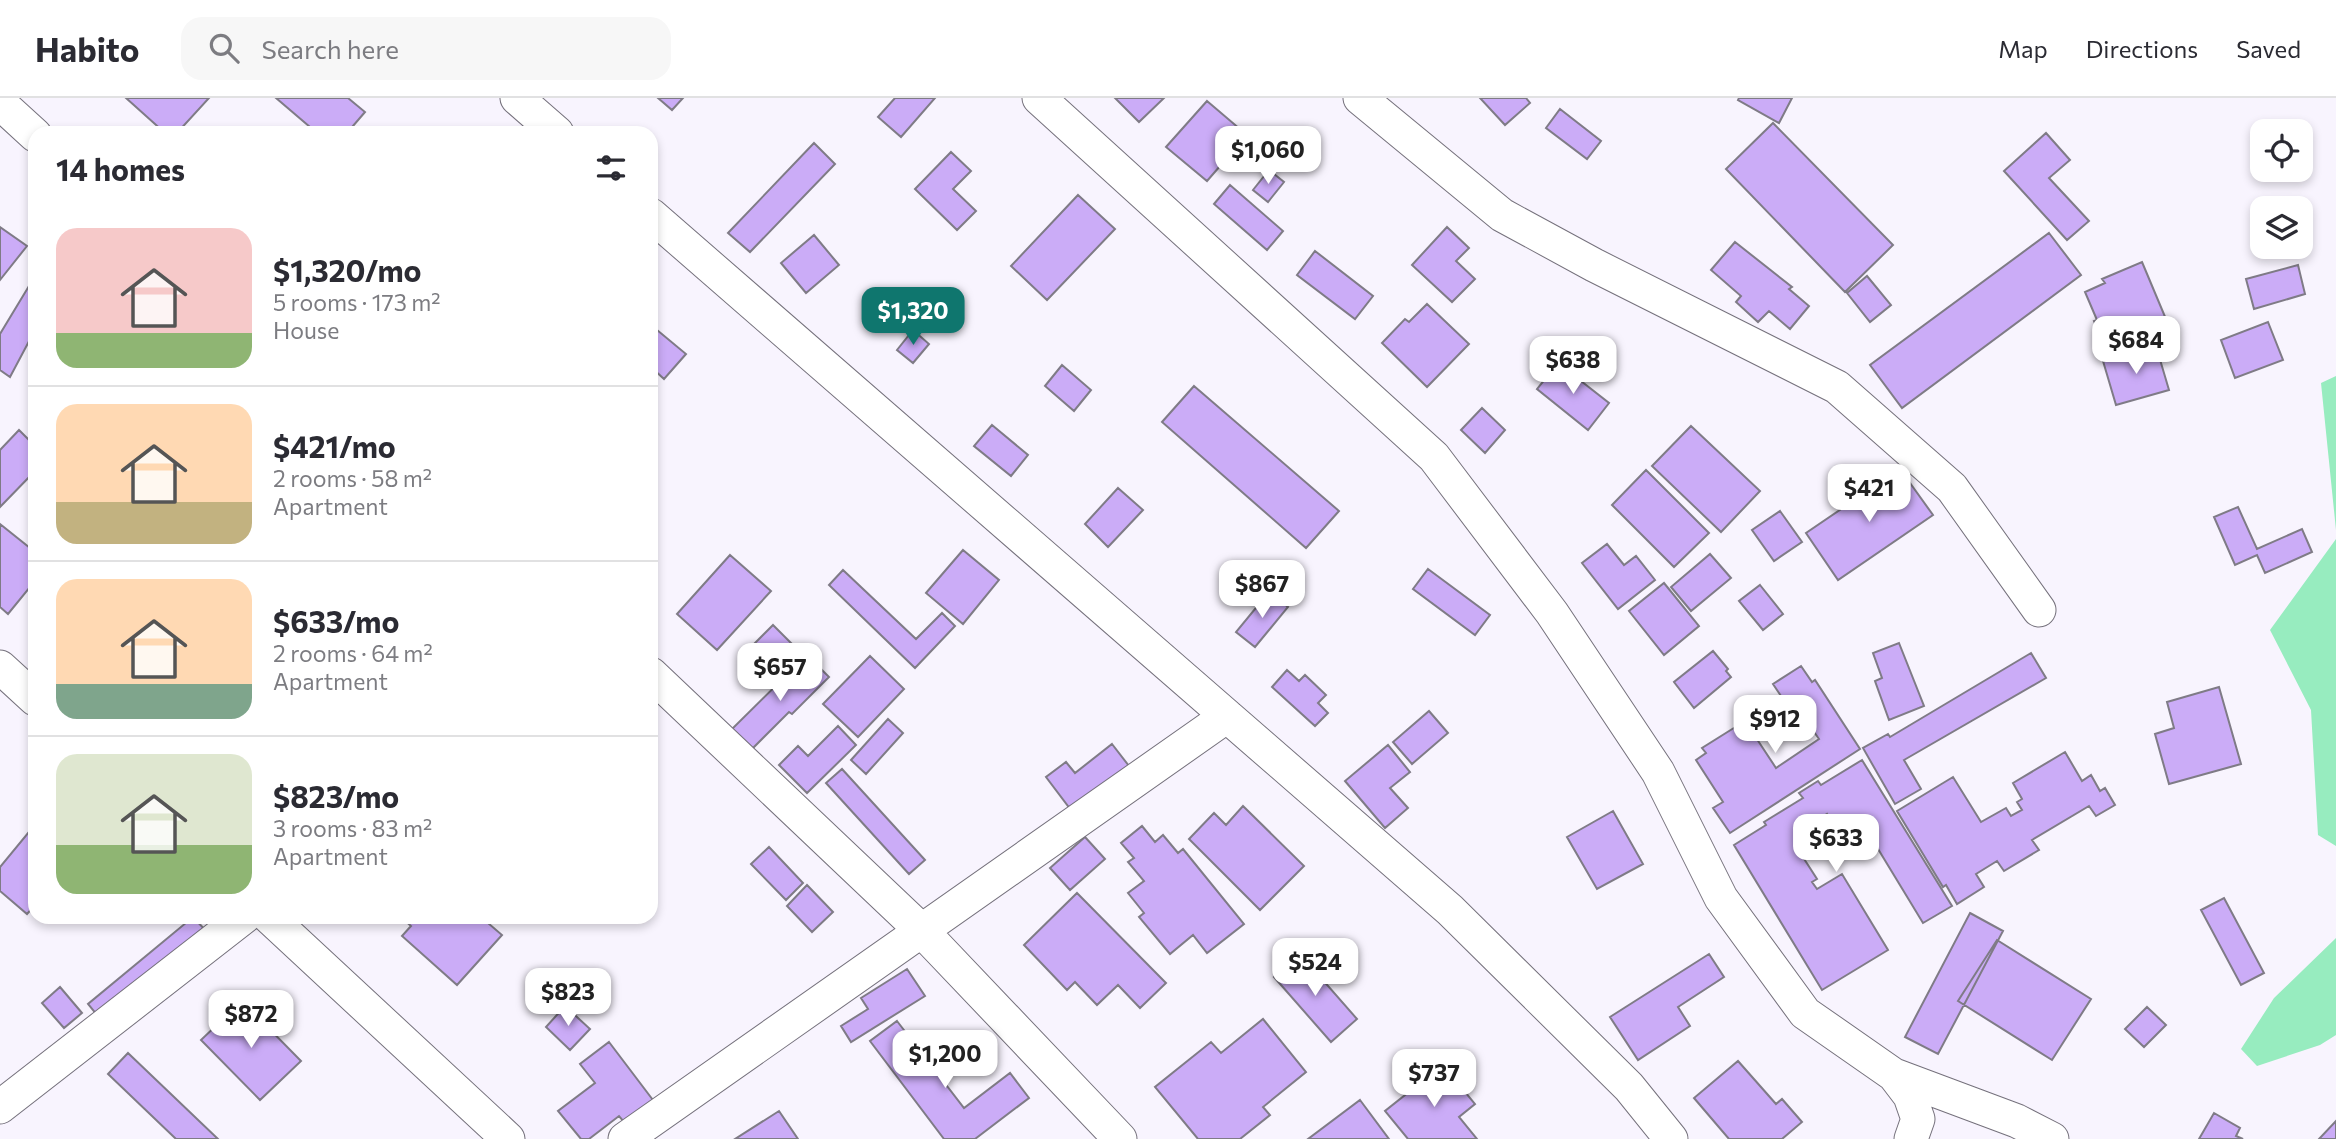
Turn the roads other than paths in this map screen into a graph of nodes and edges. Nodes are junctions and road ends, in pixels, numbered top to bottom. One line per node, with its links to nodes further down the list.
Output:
1 (517, 98): 5 (street)
2 (1039, 98): 14 (street)
3 (1360, 98): 8 (street)
4 (0, 103): 6 (street)
5 (549, 126)
6 (28, 129)
7 (658, 221): 10 (street)
8 (2039, 610)
9 (658, 681): 13 (street)
10 (1227, 716): 13 (street); 19 (street)
11 (235, 924): 15 (street)
12 (277, 924): 16 (street)
13 (922, 931): 17 (street); 18 (street)
14 (1894, 1075): 20 (street); 21 (street)
15 (0, 1107)
16 (508, 1139)
17 (625, 1139)
18 (1119, 1139)
19 (1671, 1139)
20 (1910, 1139)
21 (2052, 1139)

